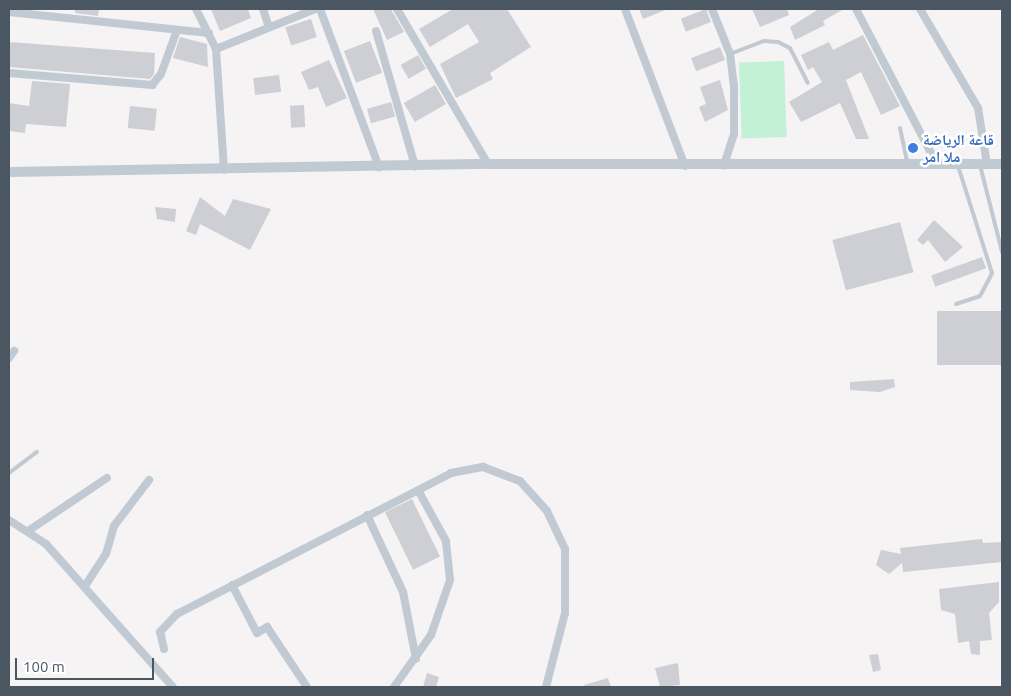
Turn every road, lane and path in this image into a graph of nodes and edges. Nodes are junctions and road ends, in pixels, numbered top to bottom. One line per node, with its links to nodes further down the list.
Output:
1 (196, 9): 14 (street)
2 (263, 9): 11 (street)
3 (315, 9): 11 (street)
4 (320, 9): 29 (street)
5 (397, 9): 21 (street)
6 (625, 9): 27 (street)
7 (712, 9): 16 (street)
8 (856, 9): 20 (street)
9 (920, 9): 24 (street)
10 (9, 12): 12 (street)
11 (269, 27): 15 (street)
12 (177, 30): 14 (street); 17 (street)
13 (376, 32): 26 (street)
14 (209, 33): 15 (street)
15 (216, 49): 30 (street)
16 (730, 54): 18 (lane); 28 (street)
17 (9, 72)
18 (808, 83)
19 (900, 128): 22 (lane)
20 (936, 163): 22 (street); 23 (street)
21 (488, 164): 26 (street); 27 (street)
22 (908, 164): 28 (street)
23 (957, 164): 24 (street); 33 (lane)
24 (984, 164): 25 (street); 32 (lane)
25 (1002, 164)
26 (415, 166): 29 (street)
27 (685, 166): 28 (street)
28 (724, 166)
29 (379, 167): 30 (street)
30 (224, 170): 31 (street)
31 (9, 172)
32 (1002, 252)
33 (956, 304)
34 (14, 350): 35 (street)
35 (9, 358)
36 (37, 452): 37 (lane)
37 (9, 473)
38 (107, 478): 43 (street)
39 (149, 480): 44 (street)
40 (418, 490): 41 (street); 47 (street); 51 (street)
41 (367, 515): 45 (street); 47 (street)
42 (9, 520): 43 (street)
43 (28, 531): 44 (street)
44 (85, 586): 48 (street)
45 (232, 586): 46 (street); 49 (street)
46 (164, 649)
47 (416, 659): 50 (street)
48 (173, 687)
49 (307, 687)
50 (394, 687)
51 (546, 687)

